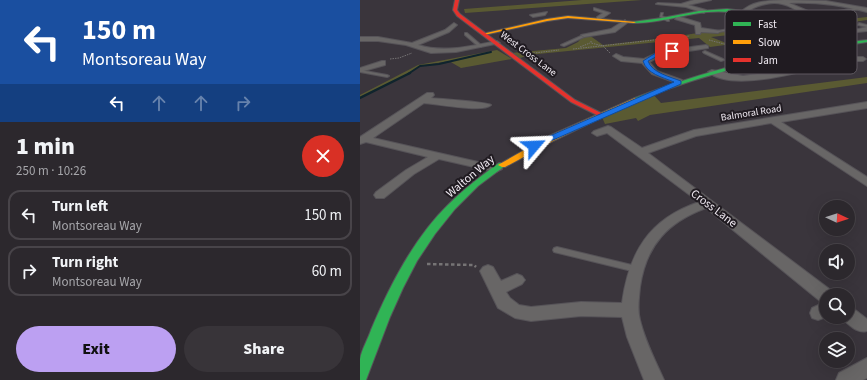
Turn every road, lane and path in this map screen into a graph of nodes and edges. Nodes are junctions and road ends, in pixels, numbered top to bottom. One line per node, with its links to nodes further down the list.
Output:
1 (458, 0): 28 (street, West Cross Lane)
2 (759, 0): 7 (street)
3 (809, 0): 6 (street); 9 (street)
4 (710, 1): 10 (street)
5 (853, 1): 9 (street)
6 (784, 2): 7 (street); 13 (street)
7 (766, 3): 12 (street)
8 (656, 4): 10 (street)
9 (846, 4): 11 (street)
10 (683, 5): 15 (street)
11 (864, 8): 14 (lane)
12 (746, 10)
13 (804, 10)
14 (847, 10)
15 (704, 11): 16 (street); 19 (street)
16 (725, 12)
17 (533, 15): 18 (street)
18 (546, 16): 20 (street); 28 (street)
19 (669, 17): 20 (street); 26 (street)
20 (625, 22): 29 (street)
21 (460, 26): 36 (street)
22 (858, 27): 23 (street)
23 (867, 28)
24 (725, 30): 25 (lane)
25 (718, 31): 26 (street)
26 (696, 33): 42 (path)
27 (466, 34): 39 (lane)
28 (484, 34): 35 (street, West Cross Lane)
29 (582, 35): 38 (lane)
30 (360, 39): 36 (street)
31 (709, 40): 37 (path)
32 (867, 41): 34 (street, Walton Way)
33 (591, 42): 42 (path)
34 (857, 42)
35 (497, 43): 39 (street); 45 (street, West Cross Lane)
36 (414, 44): 40 (street)
37 (725, 44)
38 (563, 45)
39 (480, 46): 40 (street)
40 (422, 49): 49 (path)
41 (567, 49): 42 (path)
42 (575, 49)
43 (703, 49): 47 (lane); 48 (street)
44 (559, 50): 45 (path)
45 (513, 54): 58 (street, West Cross Lane)
46 (616, 56): 48 (street)
47 (722, 60)
48 (645, 61): 55 (street)
49 (382, 63): 50 (street)
50 (361, 68): 54 (lane)
51 (725, 68): 52 (street, Walton Way)
52 (712, 72): 53 (street); 55 (street, Walton Way)
53 (776, 74)
54 (387, 76)
55 (679, 82): 58 (street, Walton Way)
56 (487, 104): 61 (street)
57 (866, 106): 59 (street, Balmoral Road)
58 (601, 115): 64 (street, Walton Way)
59 (772, 120): 62 (street, Balmoral Road); 65 (street)
60 (597, 133): 62 (street, Cross Lane)
61 (363, 141): 63 (street)
62 (641, 152): 69 (street, Cross Lane)
63 (438, 155): 64 (street); 66 (street)
64 (496, 169): 71 (street, Walton Way)
65 (867, 182)
66 (393, 185): 67 (street); 68 (street)
67 (407, 188)
68 (380, 195)
69 (707, 203): 72 (street); 76 (street, Cross Lane)
70 (556, 250): 72 (lane)
71 (412, 263): 73 (path); 80 (street, Walton Way)
72 (636, 269): 77 (street)
73 (488, 272): 75 (street)
74 (517, 280): 75 (street)
75 (497, 289): 77 (street)
76 (819, 291)
77 (630, 310): 83 (street)
78 (855, 320): 79 (street)
79 (862, 325)
80 (366, 341): 82 (street, Walton Way)
81 (867, 367): 84 (street)
82 (360, 378)
83 (654, 380)
84 (846, 380)

